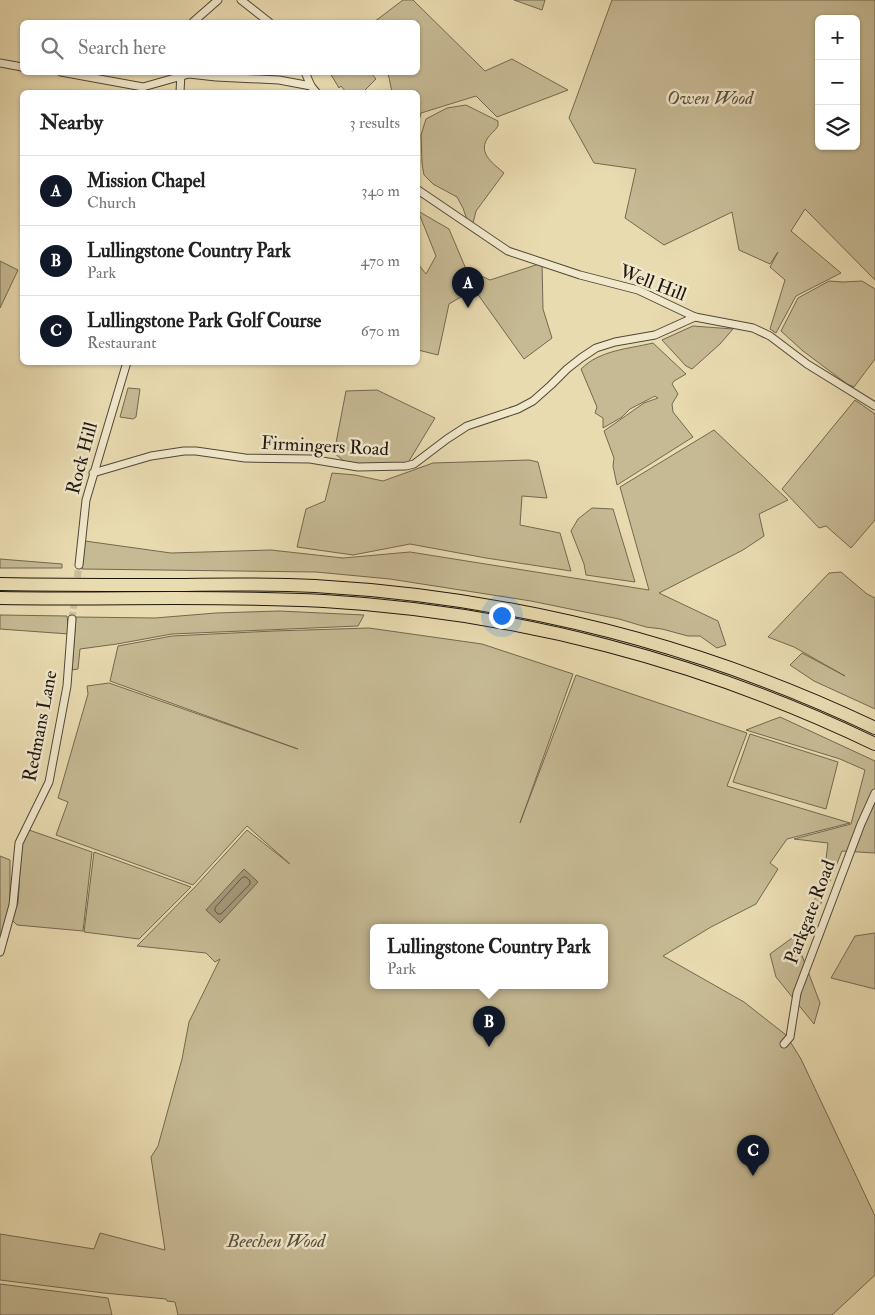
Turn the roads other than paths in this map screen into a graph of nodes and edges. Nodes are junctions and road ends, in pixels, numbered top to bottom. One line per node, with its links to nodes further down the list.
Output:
1 (218, 0): 3 (street)
2 (241, 0): 4 (street)
3 (195, 20)
4 (266, 20)
5 (0, 63): 6 (street)
6 (20, 67)
7 (77, 75): 8 (street)
8 (178, 75)
9 (181, 75): 13 (street)
10 (196, 75): 12 (street)
11 (306, 75): 12 (street)
12 (311, 86): 14 (street)
13 (180, 90)
14 (314, 90)
15 (420, 191): 16 (street, Well Hill)
16 (695, 317): 18 (street, Well Hill); 19 (street, Firmingers Road)
17 (125, 365): 19 (street, Rock Hill)
18 (875, 406)
19 (93, 473): 20 (street, Rock Hill)
20 (79, 565)
21 (0, 578): 23 (highway)
22 (0, 584): 23 (highway)
23 (38, 585): 28 (highway)
24 (0, 598): 25 (highway)
25 (145, 599): 26 (highway); 29 (highway)
26 (0, 607)
27 (72, 619): 31 (street, Redmans Lane)
28 (875, 728)
29 (875, 744)
30 (875, 793): 32 (street, Parkgate Road)
31 (0, 952)
32 (784, 1044)

